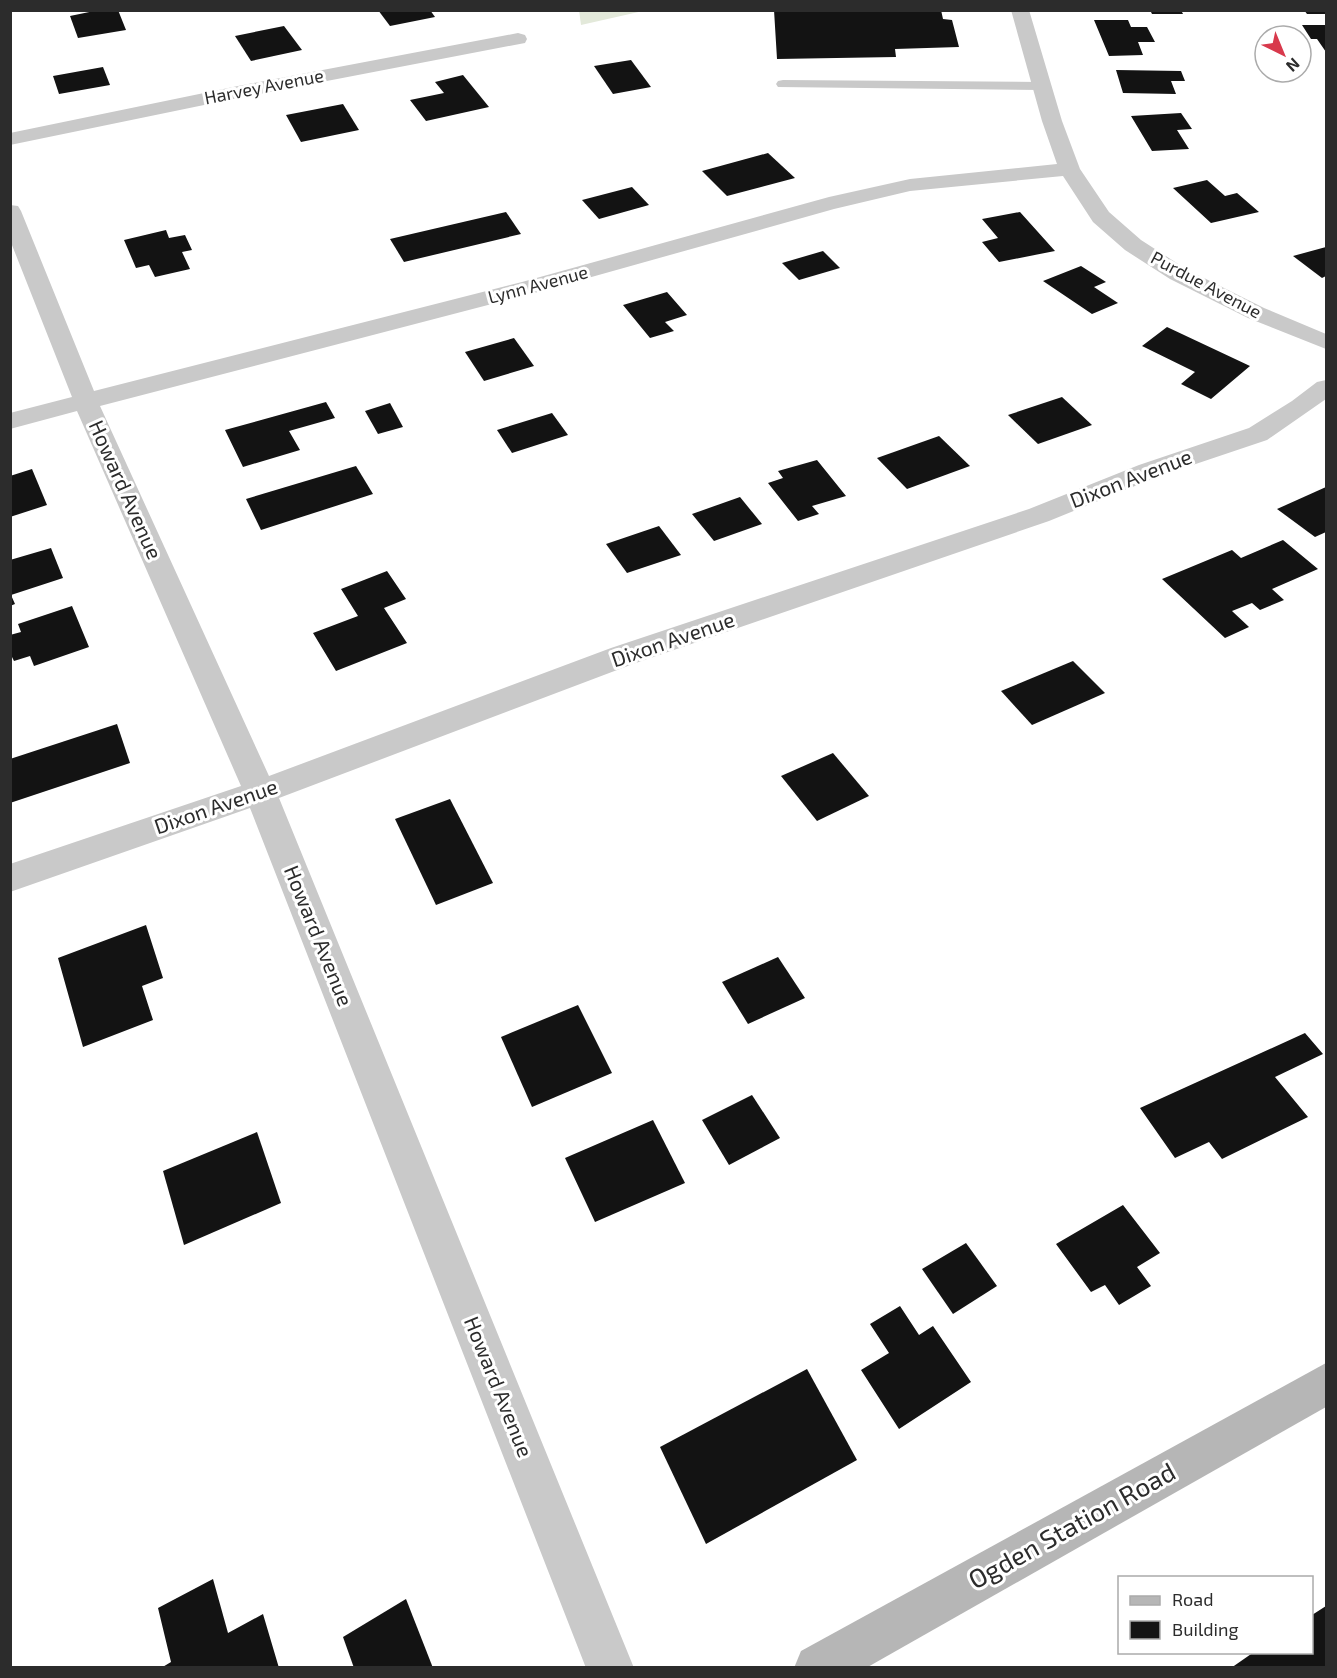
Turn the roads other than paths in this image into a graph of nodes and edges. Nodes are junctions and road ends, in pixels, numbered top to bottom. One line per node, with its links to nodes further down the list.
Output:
1 (1020, 10): 4 (street, Purdue Avenue)
2 (518, 39): 5 (street, Harvey Avenue)
3 (783, 84): 4 (lane)
4 (1041, 86): 6 (street, Purdue Avenue)
5 (10, 139)
6 (1069, 169): 8 (street, Purdue Avenue); 10 (street, Lynn Avenue)
7 (10, 211): 10 (street, Howard Avenue)
8 (1326, 342)
9 (1326, 387): 12 (street, Dixon Avenue)
10 (86, 402): 11 (street, Lynn Avenue); 12 (street, Howard Avenue)
11 (10, 421)
12 (260, 792): 13 (street, Dixon Avenue); 15 (street, Howard Avenue)
13 (10, 878)
14 (1326, 1384): 16 (street, Ogden Station Road)
15 (610, 1668)
16 (818, 1668)

